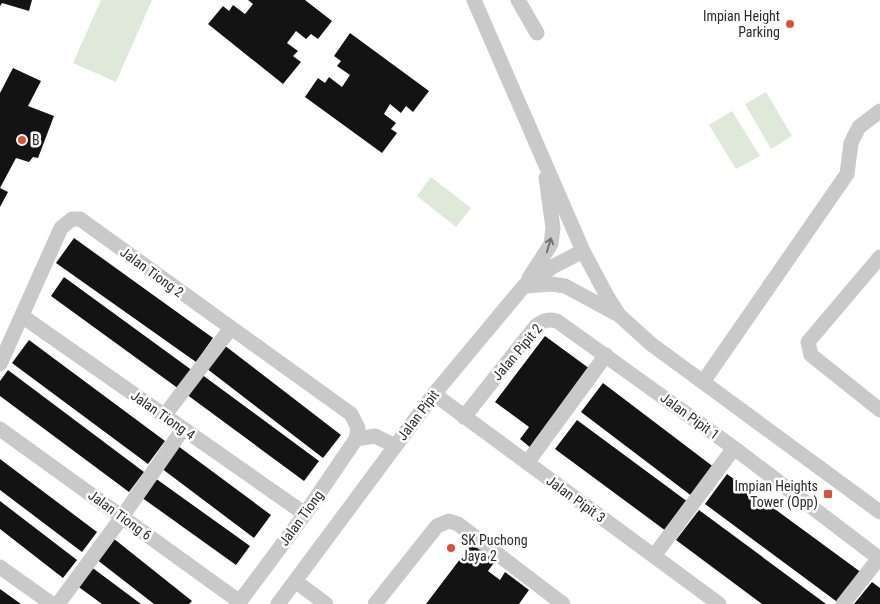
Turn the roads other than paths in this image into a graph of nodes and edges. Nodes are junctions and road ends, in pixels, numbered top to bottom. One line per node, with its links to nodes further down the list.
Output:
1 (474, 0): 5 (street)
2 (518, 0): 3 (street)
3 (537, 34)
4 (880, 111): 14 (street)
5 (543, 159): 6 (street); 8 (street, one-way to 5)
6 (583, 251): 8 (street, Jalan Pipit); 9 (street)
7 (880, 257): 16 (street)
8 (524, 286): 9 (street); 15 (street, Jalan Pipit)
9 (619, 315): 14 (street)
10 (22, 316): 11 (street, Jalan Tiong 2); 13 (street, Jalan Tiong 2); 17 (street, Jalan Tiong 4)
11 (231, 328): 17 (street); 21 (street, Jalan Tiong 2)
12 (606, 355): 18 (street, Jalan Pipit 2); 23 (street, Jalan Pipit 1); 24 (street)
13 (0, 364)
14 (703, 382): 25 (street)
15 (434, 394): 18 (street, Jalan Pipit 3); 22 (street, Jalan Pipit)
16 (880, 410)
17 (164, 416): 20 (street, Jalan Tiong 4)
18 (464, 417): 24 (street, Jalan Pipit 3)
19 (0, 428): 27 (street, Jalan Tiong 6)
20 (183, 429): 26 (street, Jalan Tiong 4); 27 (street)
21 (357, 434): 22 (street); 26 (street, Jalan Tiong)
22 (395, 446): 31 (street, Jalan Pipit)
23 (734, 448): 28 (street); 29 (street, Jalan Pipit 1)
24 (527, 463): 28 (street, Jalan Pipit 3)
25 (880, 512)
26 (304, 514): 32 (street, Jalan Tiong)
27 (122, 517): 32 (street, Jalan Tiong 6); 34 (street)
28 (654, 556): 39 (street, Jalan Pipit 3)
29 (879, 559): 40 (street)
30 (0, 567): 33 (street)
31 (295, 582): 35 (street, Jalan Pipit); 36 (street)
32 (239, 603)
33 (52, 604)
34 (58, 604)
35 (278, 604)
36 (326, 604)
37 (375, 604): 38 (street)
38 (563, 604)
39 (719, 604)
40 (843, 604)

